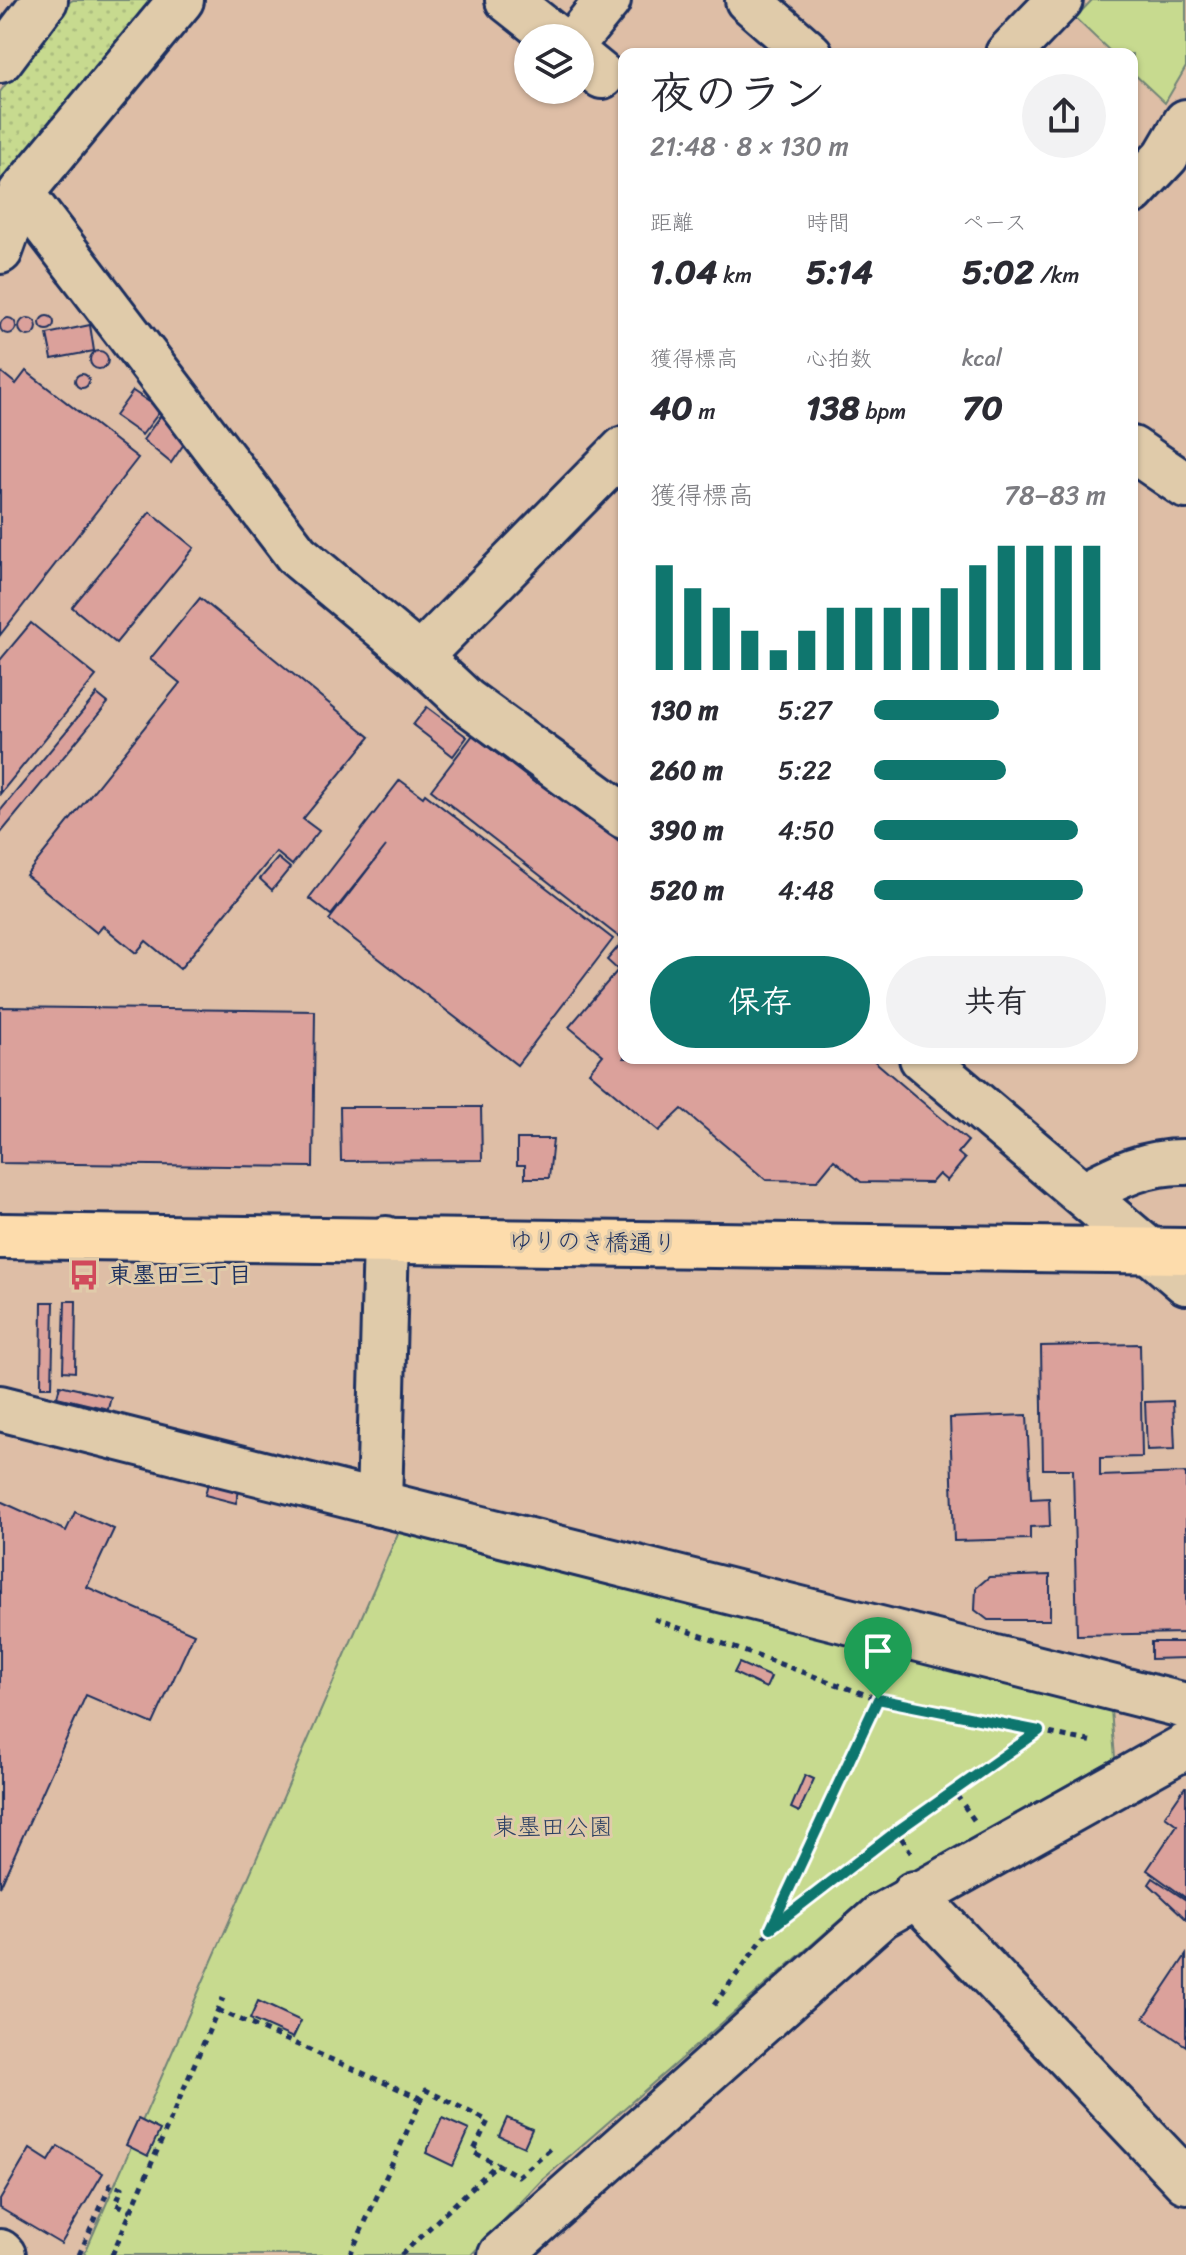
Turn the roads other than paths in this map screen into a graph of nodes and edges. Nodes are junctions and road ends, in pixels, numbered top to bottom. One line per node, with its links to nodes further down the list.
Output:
1 (45, 0): 11 (street)
2 (181, 0): 14 (street)
3 (508, 0): 7 (street)
4 (608, 0): 8 (street)
5 (748, 0): 9 (street)
6 (1060, 0): 10 (street)
7 (538, 24)
8 (588, 24)
9 (803, 48)
10 (1014, 48)
11 (0, 60)
12 (1186, 122): 13 (street)
13 (1138, 186)
14 (21, 193): 15 (street); 19 (street)
15 (0, 251)
16 (1138, 453): 18 (street)
17 (618, 455): 19 (street)
18 (1186, 486)
19 (419, 657): 20 (street)
20 (618, 812)
21 (929, 1064): 23 (street)
22 (1186, 1162): 23 (street)
23 (1083, 1194): 26 (street)
24 (0, 1236): 25 (main road, ゆりのき橋通り)
25 (386, 1239): 26 (main road, ゆりのき橋通り); 29 (street)
26 (1168, 1251): 27 (street)
27 (1186, 1282)
28 (0, 1408): 29 (street)
29 (379, 1504): 30 (street)
30 (1186, 1706)
31 (1186, 1746): 32 (street)
32 (914, 1876): 33 (street); 34 (street)
33 (1186, 2181)
34 (501, 2255)

